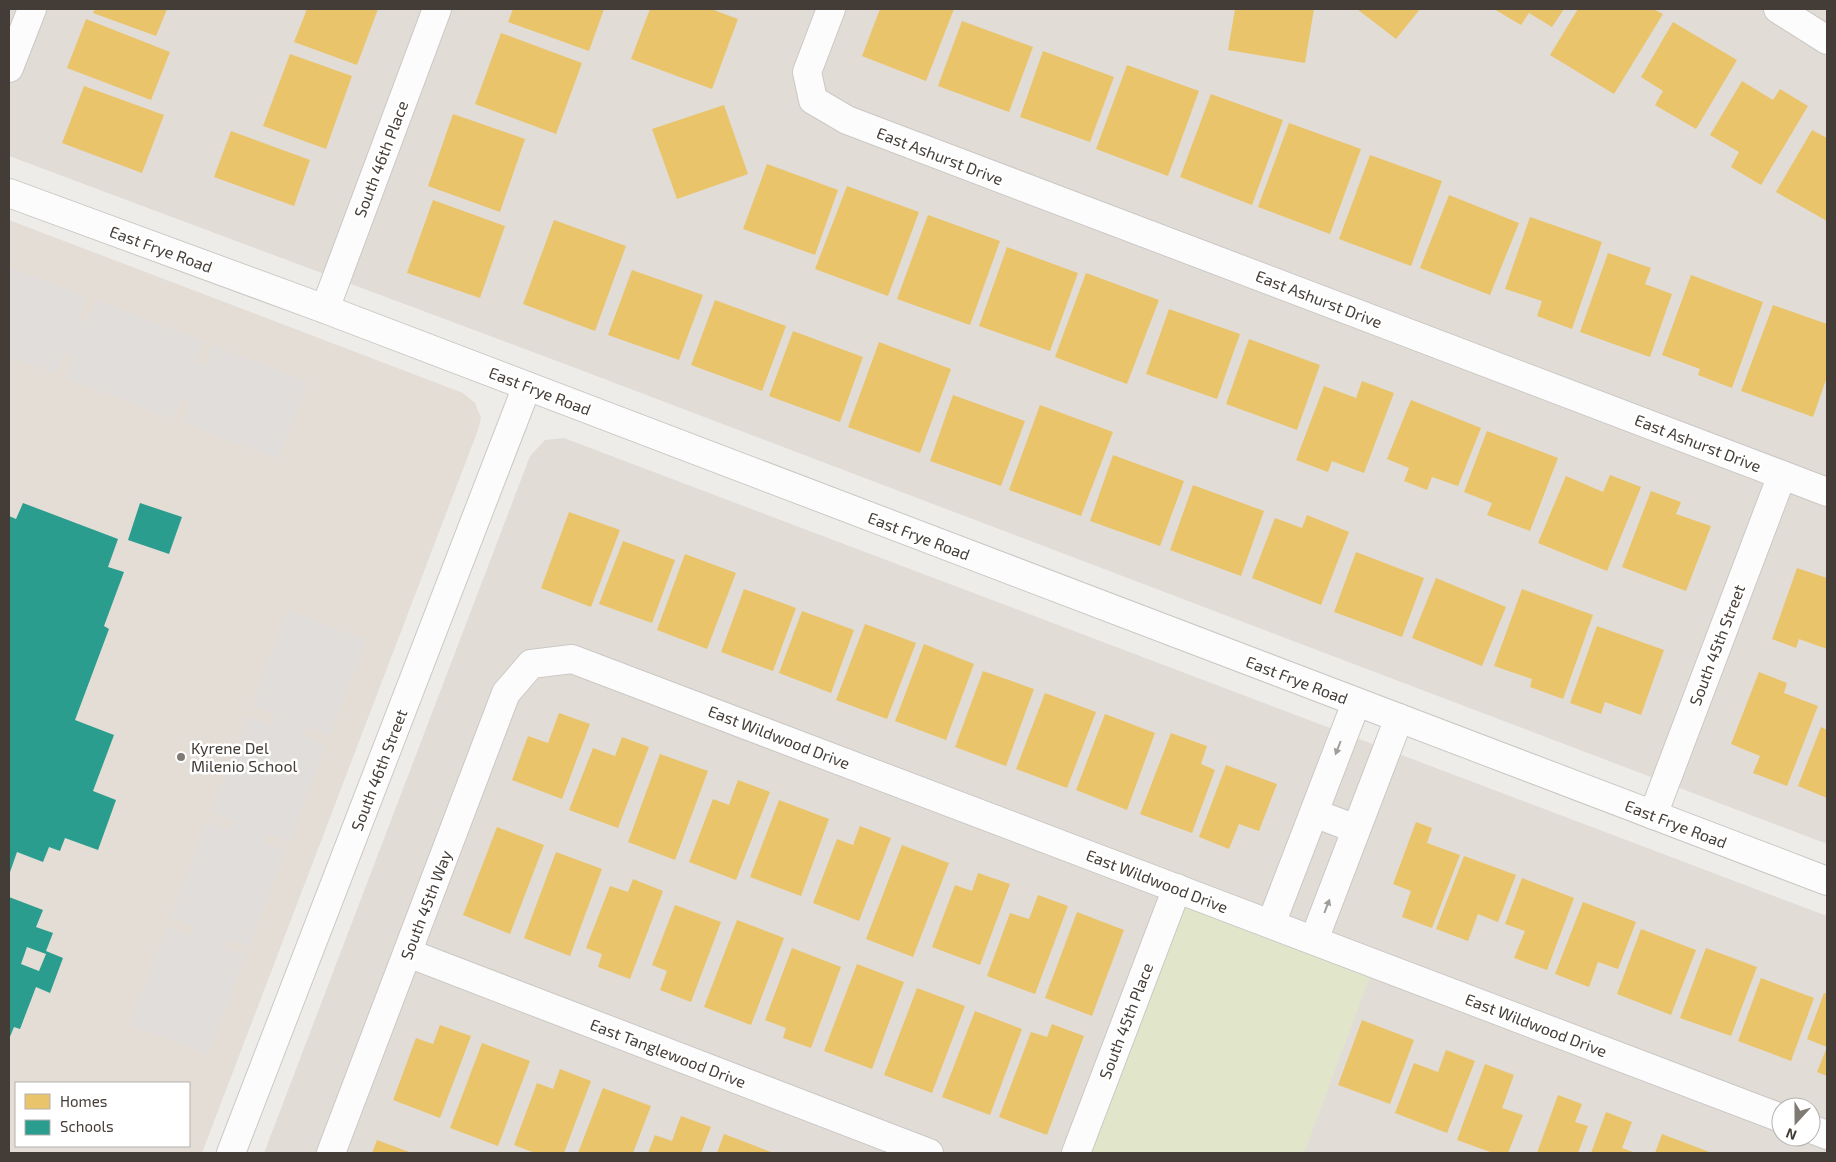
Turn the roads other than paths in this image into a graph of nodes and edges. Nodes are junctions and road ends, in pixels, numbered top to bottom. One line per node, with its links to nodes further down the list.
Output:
1 (32, 9): 6 (street)
2 (438, 9): 8 (street, South 46th Place)
3 (831, 9): 10 (street, East Ashurst Drive)
4 (1778, 9): 5 (street)
5 (1827, 40)
6 (9, 68)
7 (9, 193): 8 (street, East Frye Road)
8 (325, 309): 9 (street, East Frye Road)
9 (526, 386): 13 (street, East Frye Road); 24 (street, South 46th Street)
10 (1782, 475): 11 (street, East Ashurst Drive); 16 (street, South 45th Street)
11 (1827, 492)
12 (531, 664): 19 (street, East Wildwood Drive); 22 (street, South 45th Way)
13 (1356, 702): 14 (street, East Frye Road); 15 (street, one-way to 15)
14 (1399, 718): 16 (street, East Frye Road); 17 (street)
15 (1314, 813): 17 (street); 20 (street)
16 (1652, 815): 18 (street, East Frye Road)
17 (1356, 829): 21 (street, one-way to 17)
18 (1827, 882)
19 (1177, 888): 20 (street, East Wildwood Drive); 27 (street, South 45th Place)
20 (1271, 924): 21 (street, East Wildwood Drive)
21 (1314, 940): 23 (street, East Wildwood Drive)
22 (408, 953): 25 (street, South 45th Way); 26 (street, East Tanglewood Drive)
23 (1771, 1114)
24 (231, 1153)
25 (331, 1153)
26 (929, 1153)
27 (1076, 1153)

